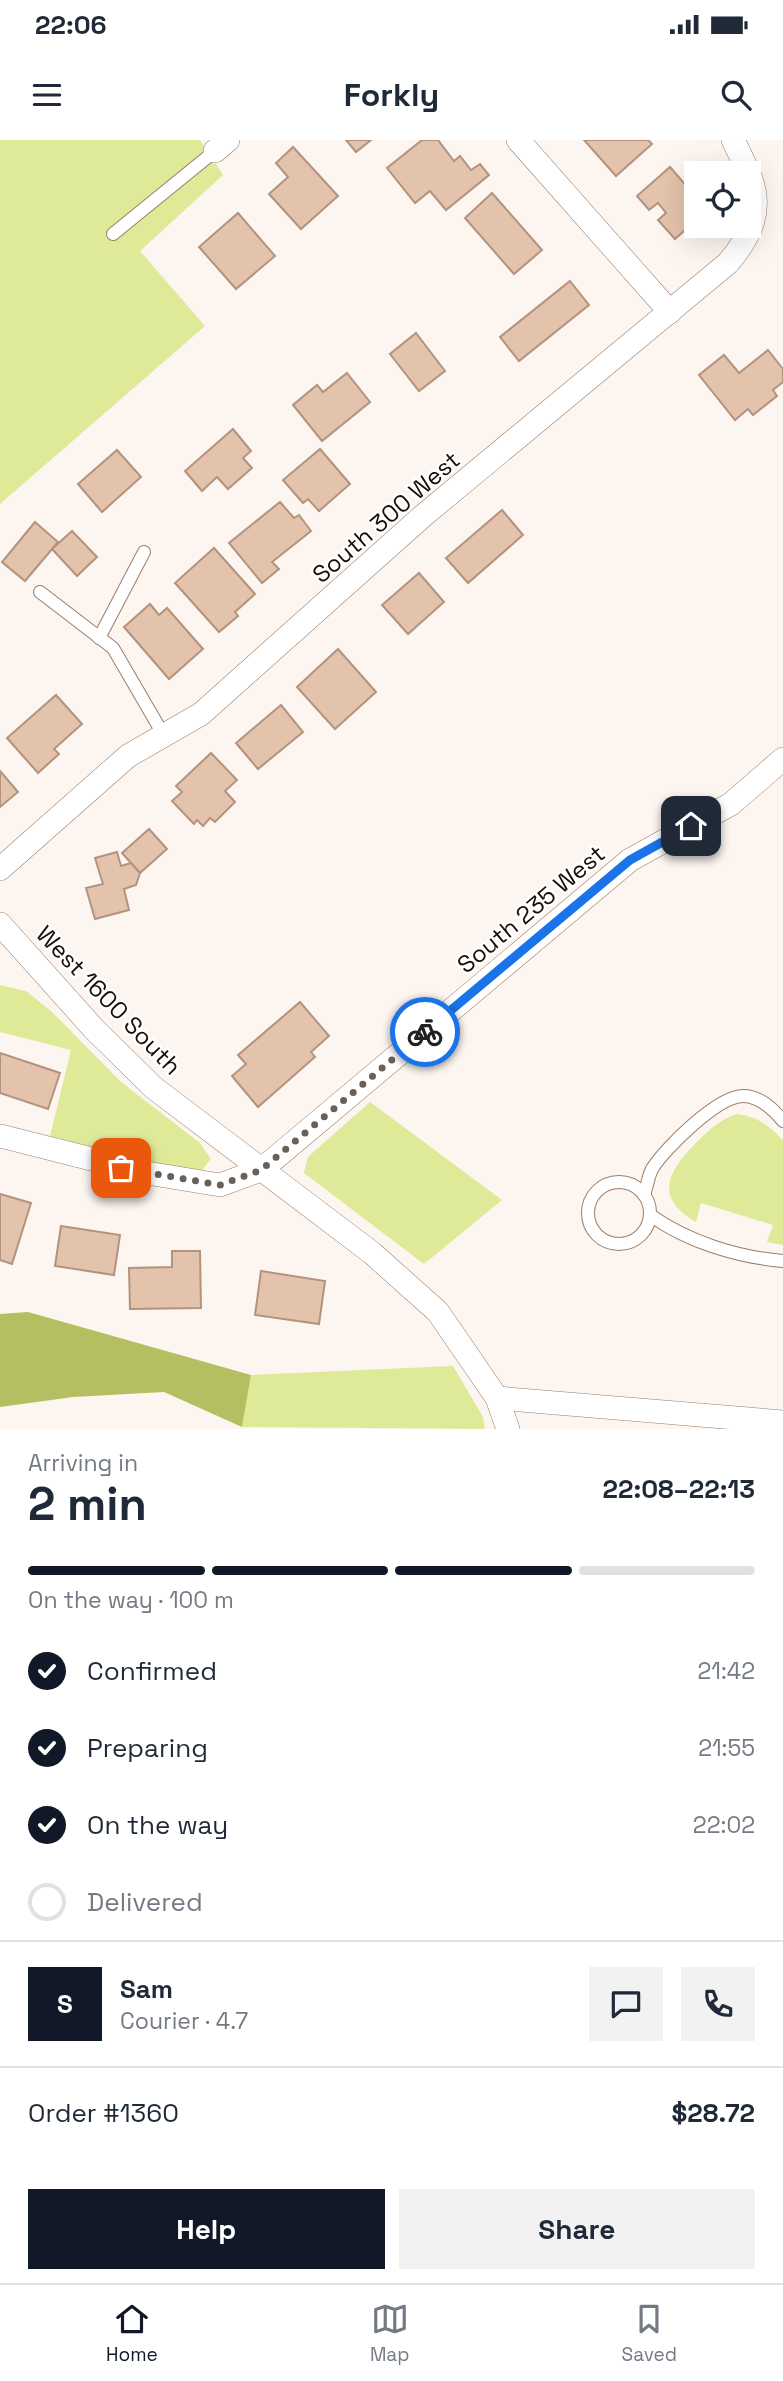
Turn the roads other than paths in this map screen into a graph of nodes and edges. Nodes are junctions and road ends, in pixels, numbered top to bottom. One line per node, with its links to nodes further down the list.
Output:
1 (518, 140): 7 (street)
2 (733, 140): 4 (street, South 300 West)
3 (222, 145): 5 (lane)
4 (743, 161)
5 (113, 234)
6 (747, 238): 7 (street, South 300 West)
7 (670, 312): 11 (street, South 300 West)
8 (144, 552): 10 (lane)
9 (40, 592): 10 (lane)
10 (99, 638): 11 (lane)
11 (163, 734): 13 (street, South 300 West)
12 (783, 759): 17 (street, South 235 West)
13 (0, 869)
14 (0, 924): 17 (street, West 1600 South)
15 (783, 1121): 18 (lane)
16 (0, 1136): 17 (street, South 235 West)
17 (261, 1170): 21 (street, West 1600 South)
18 (645, 1195): 19 (lane); 19 (lane)
19 (650, 1215): 20 (lane)
20 (783, 1261)
21 (498, 1398): 22 (street); 23 (street, West 1600 South)
22 (783, 1422)
23 (508, 1429)

